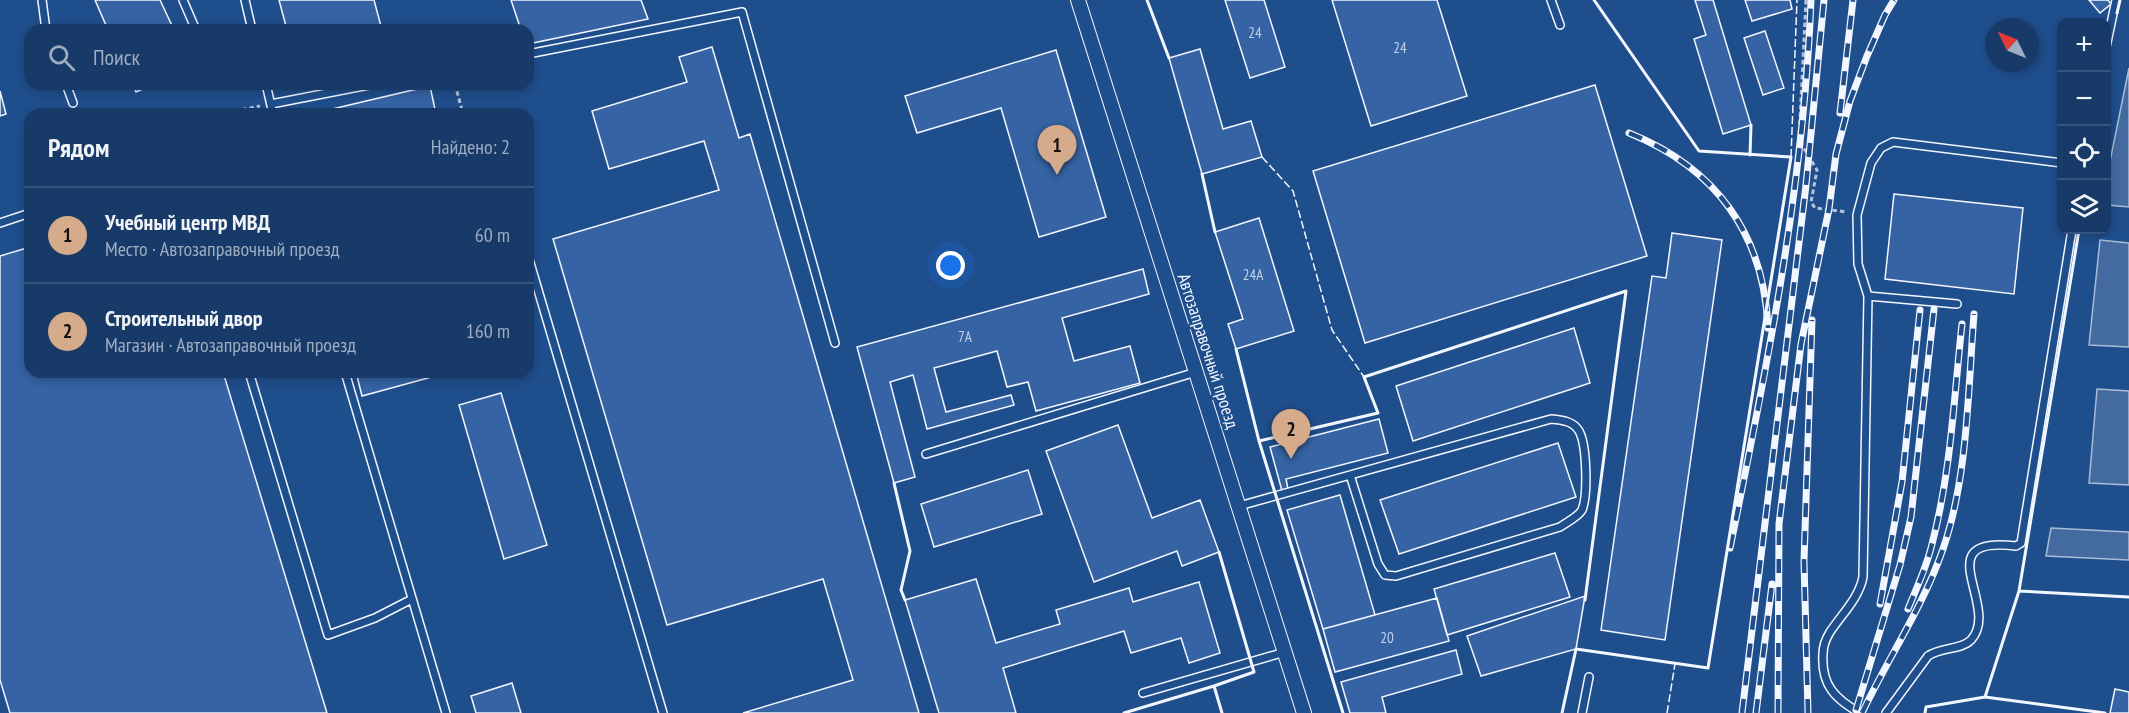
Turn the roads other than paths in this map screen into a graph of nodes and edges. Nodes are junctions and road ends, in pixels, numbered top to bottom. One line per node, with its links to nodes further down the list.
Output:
1 (42, 0): 7 (lane)
2 (183, 0): 8 (lane)
3 (245, 0): 9 (lane)
4 (1078, 0): 27 (street, Автозаправочный проезд)
5 (1551, 0): 11 (lane)
6 (2116, 0): 10 (lane)
7 (45, 24)
8 (193, 24)
9 (251, 24)
10 (2111, 24)
11 (1560, 25)
12 (534, 53): 26 (lane)
13 (68, 90): 16 (lane)
14 (268, 90): 17 (lane)
15 (343, 90): 17 (lane)
16 (73, 103)
17 (271, 104): 18 (lane)
18 (272, 108)
19 (2057, 163): 24 (lane)
20 (24, 215): 21 (lane)
21 (0, 223)
22 (2071, 234): 42 (lane)
23 (534, 276): 38 (lane)
24 (1868, 296): 25 (lane); 41 (lane)
25 (1957, 304)
26 (835, 343)
27 (1196, 372): 30 (lane); 32 (street, Автозаправочный проезд)
28 (251, 378): 33 (lane)
29 (347, 378): 33 (lane)
30 (926, 454)
31 (1350, 475): 31 (lane); 32 (lane)
32 (1239, 506): 34 (street, Автозаправочный проезд)
33 (412, 599): 37 (lane)
34 (1285, 652): 36 (lane); 39 (street, Автозаправочный проезд)
35 (1590, 676): 40 (lane)
36 (1143, 693)
37 (446, 713)
38 (663, 713)
39 (1304, 713)
40 (1582, 713)
41 (1860, 713)
42 (1886, 713)

